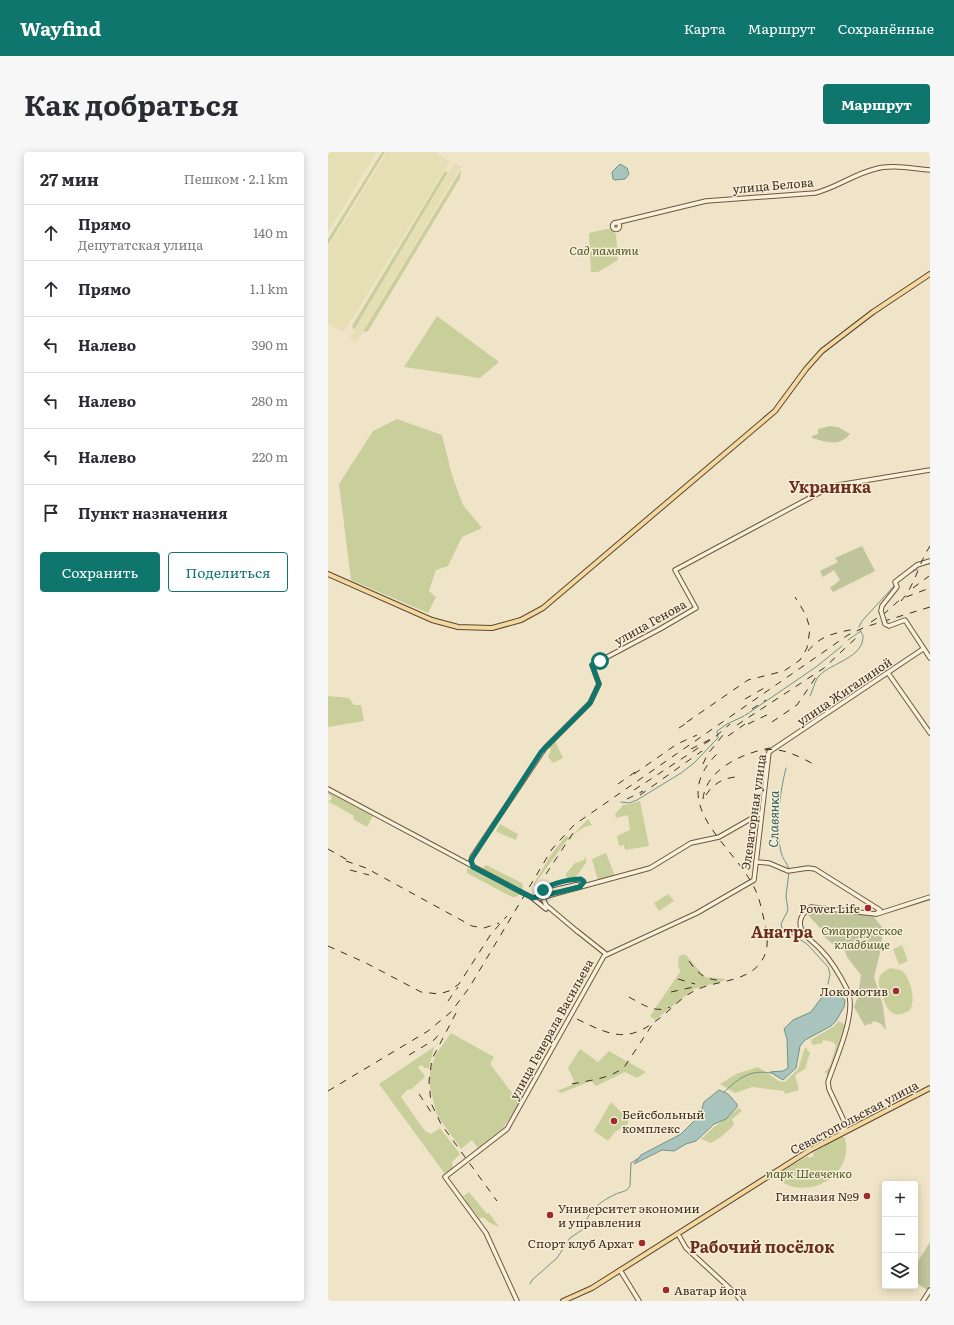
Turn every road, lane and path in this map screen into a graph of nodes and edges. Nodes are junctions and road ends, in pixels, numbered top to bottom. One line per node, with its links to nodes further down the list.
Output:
1 (930, 170): 2 (main road, улица Белова)
2 (623, 221): 2 (main road, улица Белова)
3 (930, 274): 6 (main road)
4 (930, 470): 14 (main road, улица Генова)
5 (930, 560): 7 (main road, bridge)
6 (328, 574)
7 (923, 649): 8 (main road); 9 (main road, улица Жигалиной)
8 (930, 658)
9 (888, 672): 10 (main road); 11 (main road, улица Жигалиной)
10 (930, 733)
11 (775, 749): 13 (main road, Элеваторная улица)
12 (328, 789): 15 (main road)
13 (761, 813): 16 (main road, Элеваторная улица); 19 (main road)
14 (472, 857): 15 (main road); 17 (main road)
15 (461, 860): 17 (main road)
16 (756, 862): 18 (main road, Элеваторная улица); 22 (main road)
17 (473, 867): 20 (main road, bridge)
18 (754, 880): 27 (main road, улица Генерала Васильева)
19 (580, 887): 20 (main road, bridge); 26 (main road)
20 (531, 897): 26 (main road)
21 (930, 897): 23 (main road)
22 (874, 907): 23 (main road); 24 (main road); 25 (main road); 25 (main road)
23 (888, 911): 25 (main road)
24 (868, 913): 25 (main road); 29 (main road)
25 (876, 914)
26 (578, 932): 27 (main road)
27 (606, 954): 35 (main road, улица Генерала Васильева)
28 (930, 1088): 30 (main road, Севастопольская улица)
29 (845, 1123): 30 (main road); 31 (main road)
30 (852, 1127): 31 (main road, Севастопольская улица)
31 (841, 1133): 32 (main road, Севастопольская улица)
32 (678, 1234): 33 (main road, Севастопольская улица); 38 (main road)
33 (620, 1270): 36 (main road, Севастопольская улица); 37 (main road)
34 (930, 1290): 39 (main road)
35 (518, 1301)
36 (563, 1301)
37 (639, 1301)
38 (741, 1301)
39 (923, 1301)

